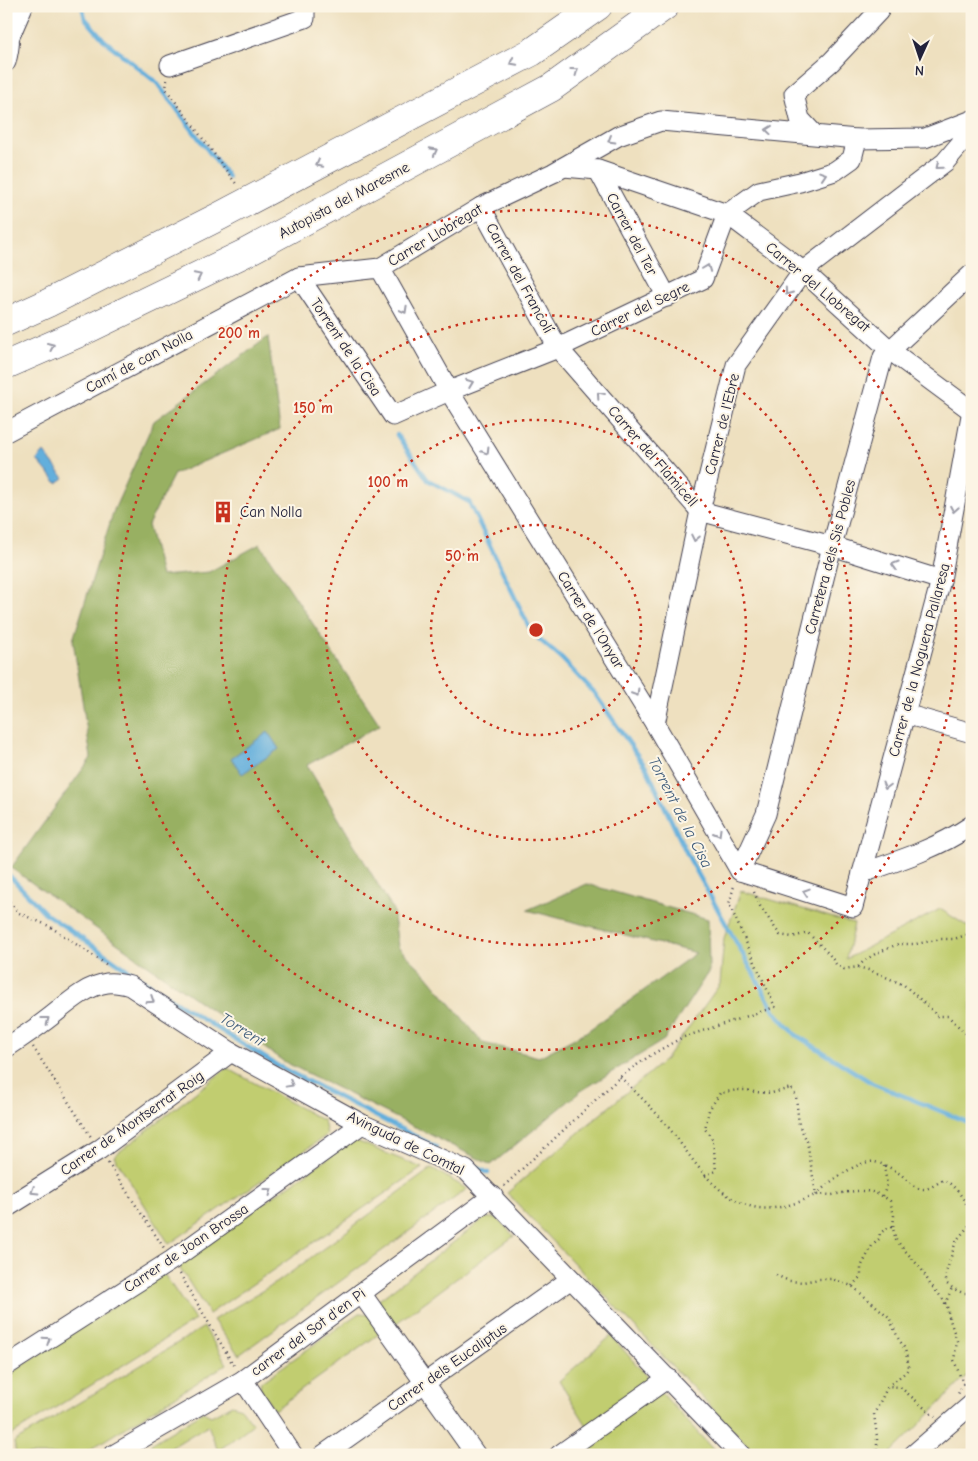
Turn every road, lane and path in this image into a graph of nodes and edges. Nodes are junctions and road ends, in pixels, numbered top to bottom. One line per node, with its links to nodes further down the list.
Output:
1 (23, 6): 6 (street)
2 (305, 6): 8 (street)
3 (598, 6): 19 (highway, one-way to 19)
4 (665, 6): 29 (highway, Autopista del Maresme, one-way to 4)
5 (879, 11): 12 (street)
6 (8, 30): 7 (street)
7 (6, 62)
8 (170, 65)
9 (166, 88): 16 (path)
10 (972, 120): 13 (street, Carrer Llobregat)
11 (972, 130): 21 (street, Carrer de l'Ebre, one-way to 21)
12 (814, 134): 13 (street, Carrer Llobregat); 14 (street, Carrer Llobregat, one-way to 14)
13 (857, 138): 18 (street, one-way to 13)
14 (564, 167): 15 (street, Carrer del Llobregat); 17 (street, Carrer Llobregat)
15 (598, 170): 18 (street, Carrer del Llobregat); 24 (street, Carrer del Ter)
16 (237, 185)
17 (481, 207): 20 (street, Carrer Llobregat); 27 (street, Carrer del Francolí)
18 (727, 214): 21 (street, Carrer del Llobregat); 24 (street, Carrer del Segre, one-way to 18)
19 (220, 216): 25 (highway); 26 (highway)
20 (380, 268): 23 (street, Carrer Llobregat); 30 (street, Carrer de l'Onyar, one-way to 30)
21 (803, 271): 28 (street, Carrer del Llobregat); 34 (street, Carrer de l'Ebre, one-way to 34)
22 (972, 274): 28 (street, Carretera dels Sis Pobles)
23 (298, 277): 32 (street, Torrent de la Cisa); 33 (street, Camí de can Nolla)
24 (666, 297): 27 (street, Carrer del Segre)
25 (6, 304)
26 (6, 322)
27 (558, 348): 30 (street, Carrer del Segre, one-way to 27); 34 (street, Carrer del Flamicell, one-way to 27)
28 (891, 350): 31 (street, Carrer del Llobregat); 35 (street, Carretera dels Sis Pobles)
29 (6, 365)
30 (449, 391): 32 (street, Carrer del Segre); 38 (street, Carrer de l'Onyar, one-way to 38)
31 (971, 411): 36 (street, Carrer de la Noguera Pallaresa, one-way to 36)
32 (393, 416)
33 (6, 432)
34 (700, 511): 35 (street, Carrer del Flamicell); 38 (street, Carrer de l'Ebre, one-way to 38)
35 (832, 546): 36 (street, Carrer del Flamicell, one-way to 35); 41 (street, Carretera dels Sis Pobles)
36 (941, 580): 37 (street, Carrer de la Noguera Pallaresa)
37 (905, 714): 39 (street); 42 (street, Carrer de la Noguera Pallaresa, one-way to 42)
38 (655, 724): 41 (street, Carrer de l'Onyar, one-way to 41)
39 (972, 732)
40 (972, 825): 42 (street)
41 (747, 873): 42 (street, Carrer de la Noguera Pallaresa, one-way to 41); 45 (path); 51 (path)
42 (862, 873)
43 (6, 898): 46 (path)
44 (972, 933): 45 (path)
45 (858, 968): 48 (path)
46 (107, 983): 47 (street, one-way to 46); 50 (street, Avinguda de Comtal, one-way to 50)
47 (26, 1035): 49 (street); 53 (path)
48 (972, 1040)
49 (6, 1048)
50 (231, 1052): 52 (street, Avinguda de Comtal, one-way to 52); 53 (street, Carrer de Montserrat Roig)
51 (620, 1077): 55 (path); 57 (path)
52 (362, 1124): 57 (street, Avinguda de Comtal); 63 (street, Carrer de Joan Brossa, one-way to 52)
53 (99, 1150): 59 (street, Carrer de Montserrat Roig, one-way to 59); 63 (path)
54 (884, 1165): 56 (path); 58 (path); 60 (path)
55 (705, 1176): 56 (path); 56 (path)
56 (816, 1195): 58 (path)
57 (493, 1196): 65 (street, Avinguda de Comtal); 68 (street, carrer del Sot d'en Pi)
58 (883, 1196): 62 (path)
59 (6, 1208)
60 (972, 1214)
61 (972, 1222): 67 (path)
62 (893, 1227): 66 (path); 70 (path)
63 (172, 1260): 71 (street, Carrer de Joan Brossa, one-way to 63); 74 (path)
64 (776, 1275): 66 (path)
65 (571, 1279): 73 (street, Avinguda de Comtal); 75 (street, Carrer dels Eucaliptus)
66 (852, 1286): 77 (path)
67 (952, 1288): 69 (path); 70 (path)
68 (361, 1293): 74 (street, carrer del Sot d'en Pi); 75 (street)
69 (972, 1293)
70 (945, 1304): 76 (path)
71 (6, 1366)
72 (972, 1377): 76 (path)
73 (668, 1378): 85 (street); 86 (street, Avinguda de Comtal)
74 (243, 1380): 80 (street, carrer del Sot d'en Pi); 82 (street)
75 (425, 1383): 83 (street, Carrer dels Eucaliptus); 84 (street)
76 (963, 1384): 78 (path)
77 (888, 1386): 79 (path); 87 (path)
78 (965, 1400): 88 (street)
79 (937, 1419)
80 (139, 1448): 81 (street, carrer del Sot d'en Pi)
81 (113, 1455)
82 (294, 1455)
83 (323, 1455)
84 (476, 1455)
85 (559, 1455)
86 (741, 1455)
87 (877, 1455)
88 (913, 1455)

